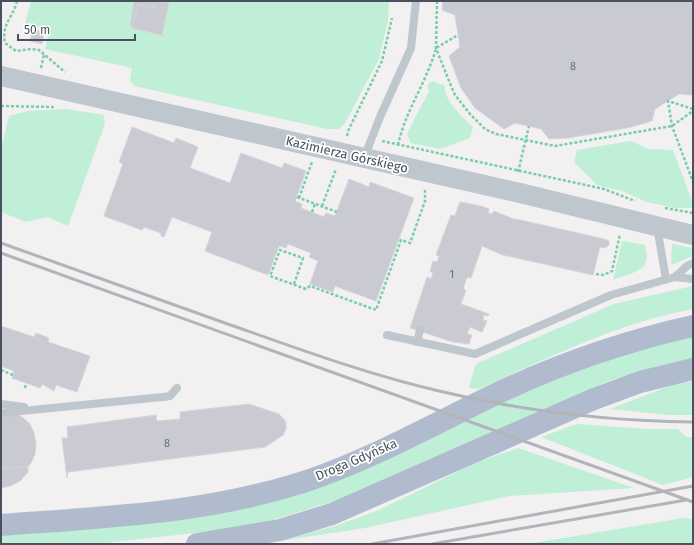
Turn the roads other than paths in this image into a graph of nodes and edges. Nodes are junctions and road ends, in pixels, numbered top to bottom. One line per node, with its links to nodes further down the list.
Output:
1 (416, 1): 3 (lane)
2 (1, 76): 3 (street, Kazimierza Górskiego)
3 (364, 158): 4 (street, Kazimierza Górskiego)
4 (658, 217): 5 (street, Kazimierza Górskiego); 9 (lane)
5 (693, 235)
6 (693, 263): 7 (lane)
7 (675, 277): 8 (lane); 9 (lane)
8 (693, 279)
9 (666, 280): 13 (lane)
10 (693, 326): 19 (main road, Droga Gdyńska)
11 (420, 330): 13 (lane)
12 (387, 335): 13 (lane)
13 (417, 342)
14 (693, 369): 20 (main road)
15 (177, 388): 17 (lane)
16 (1, 404): 17 (lane)
17 (36, 410): 18 (lane)
18 (1, 413)
19 (1, 525)
20 (197, 544)

